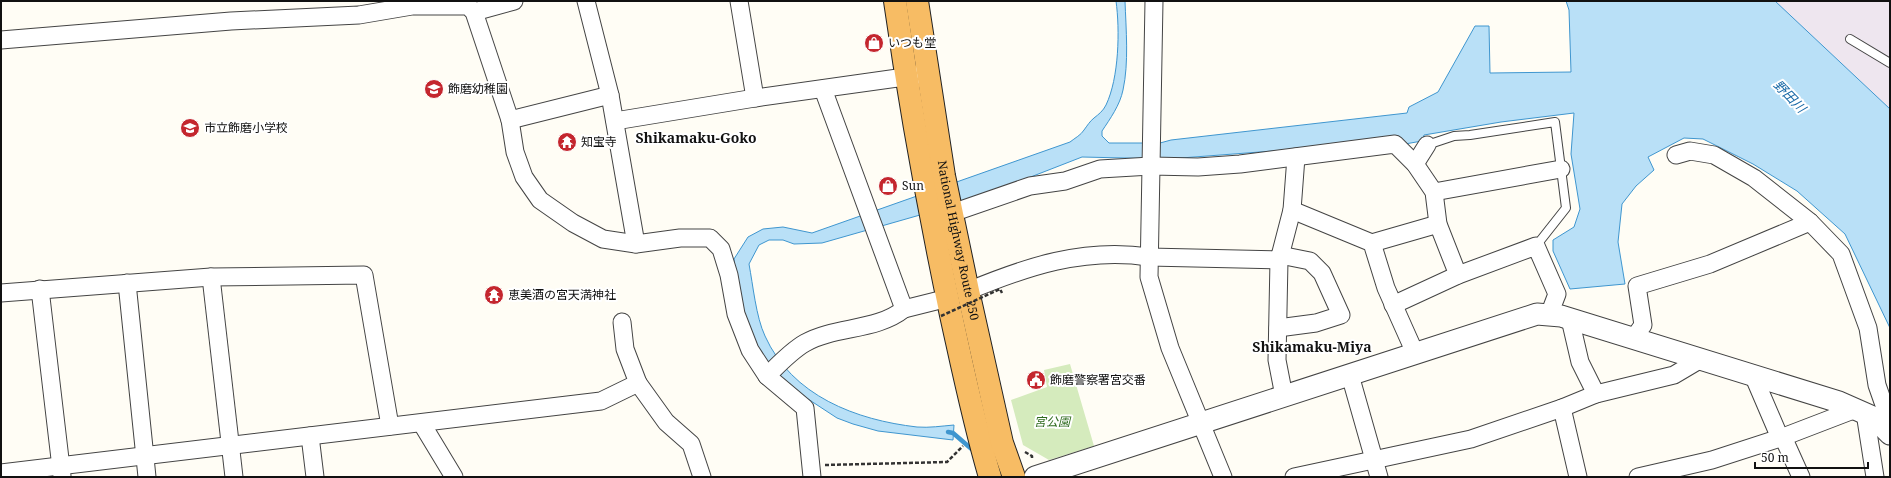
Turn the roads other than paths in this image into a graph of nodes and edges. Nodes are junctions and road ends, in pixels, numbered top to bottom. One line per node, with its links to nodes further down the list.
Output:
1 (514, 1): 8 (street)
2 (586, 1): 15 (street)
3 (739, 1): 16 (street)
4 (895, 1): 13 (highway, National Highway Route 250)
5 (917, 1): 12 (highway, National Highway Route 250)
6 (1154, 1): 23 (street)
7 (358, 8): 8 (street); 10 (street)
8 (474, 12): 17 (street)
9 (1850, 39): 11 (lane)
10 (1, 40)
11 (1890, 63)
12 (928, 74): 13 (street); 25 (highway, National Highway Route 250)
13 (906, 77): 14 (street); 25 (highway, National Highway Route 250)
14 (823, 89): 16 (street); 43 (street)
15 (610, 95): 17 (street); 18 (street)
16 (755, 98): 18 (street)
17 (510, 120): 32 (street)
18 (615, 122): 32 (street)
19 (1427, 145): 22 (street); 24 (lane)
20 (1676, 155): 29 (street)
21 (1296, 157): 22 (street); 23 (street); 27 (street)
22 (1415, 164): 26 (street)
23 (1151, 166): 28 (street); 34 (street)
24 (1561, 169): 26 (street); 33 (lane)
25 (934, 178): 28 (highway, National Highway Route 250); 41 (highway, National Highway Route 250)
26 (1434, 192): 30 (street)
27 (1292, 210): 31 (street); 35 (street)
28 (952, 213): 41 (highway, National Highway Route 250)
29 (1810, 222): 48 (street); 59 (street)
30 (1438, 224): 31 (street); 36 (street)
31 (1372, 243): 42 (street)
32 (636, 244): 53 (street)
33 (1536, 246): 36 (street); 44 (street)
34 (1149, 257): 35 (street); 41 (street); 60 (street)
35 (1279, 257): 47 (street); 47 (street)
36 (1458, 275): 42 (street)
37 (211, 277): 38 (street); 62 (street); 66 (street)
38 (127, 283): 39 (street); 67 (street)
39 (40, 290): 40 (street); 69 (street)
40 (1, 293)
41 (952, 302): 43 (street); 78 (highway, National Highway Route 250); 79 (highway, National Highway Route 250)
42 (1393, 305): 49 (street)
43 (904, 309): 53 (street)
44 (1549, 315): 45 (street); 49 (street)
45 (1570, 319): 48 (street); 55 (street)
46 (622, 322): 54 (street)
47 (1278, 328): 56 (street)
48 (1633, 339): 50 (street)
49 (1415, 353): 51 (street)
50 (1702, 359): 52 (street); 55 (street)
51 (1350, 375): 56 (street); 68 (street)
52 (1753, 375): 58 (street); 65 (street)
53 (768, 376): 70 (street)
54 (638, 383): 61 (street); 77 (street)
55 (1596, 394): 57 (street)
56 (1284, 396): 60 (street)
57 (1562, 408): 68 (street); 83 (street)
58 (1861, 411): 63 (street); 65 (street); 86 (street)
59 (1890, 422)
60 (1201, 423): 72 (street); 80 (street)
61 (422, 424): 62 (street); 76 (street)
62 (390, 426): 64 (street)
63 (1890, 434)
64 (310, 436): 66 (street); 75 (street)
65 (1782, 438): 84 (street); 85 (street)
66 (230, 447): 67 (street); 74 (street)
67 (145, 456): 69 (street); 73 (street)
68 (1375, 460): 81 (street); 82 (street)
69 (61, 471): 71 (street)
70 (811, 471)
71 (1, 474)
72 (1043, 476)
73 (147, 477)
74 (234, 477)
75 (314, 477)
76 (454, 477)
77 (702, 477)
78 (990, 477)
79 (1014, 477)
80 (1223, 477)
81 (1294, 477)
82 (1379, 477)
83 (1578, 477)
84 (1638, 477)
85 (1801, 477)
86 (1875, 477)

